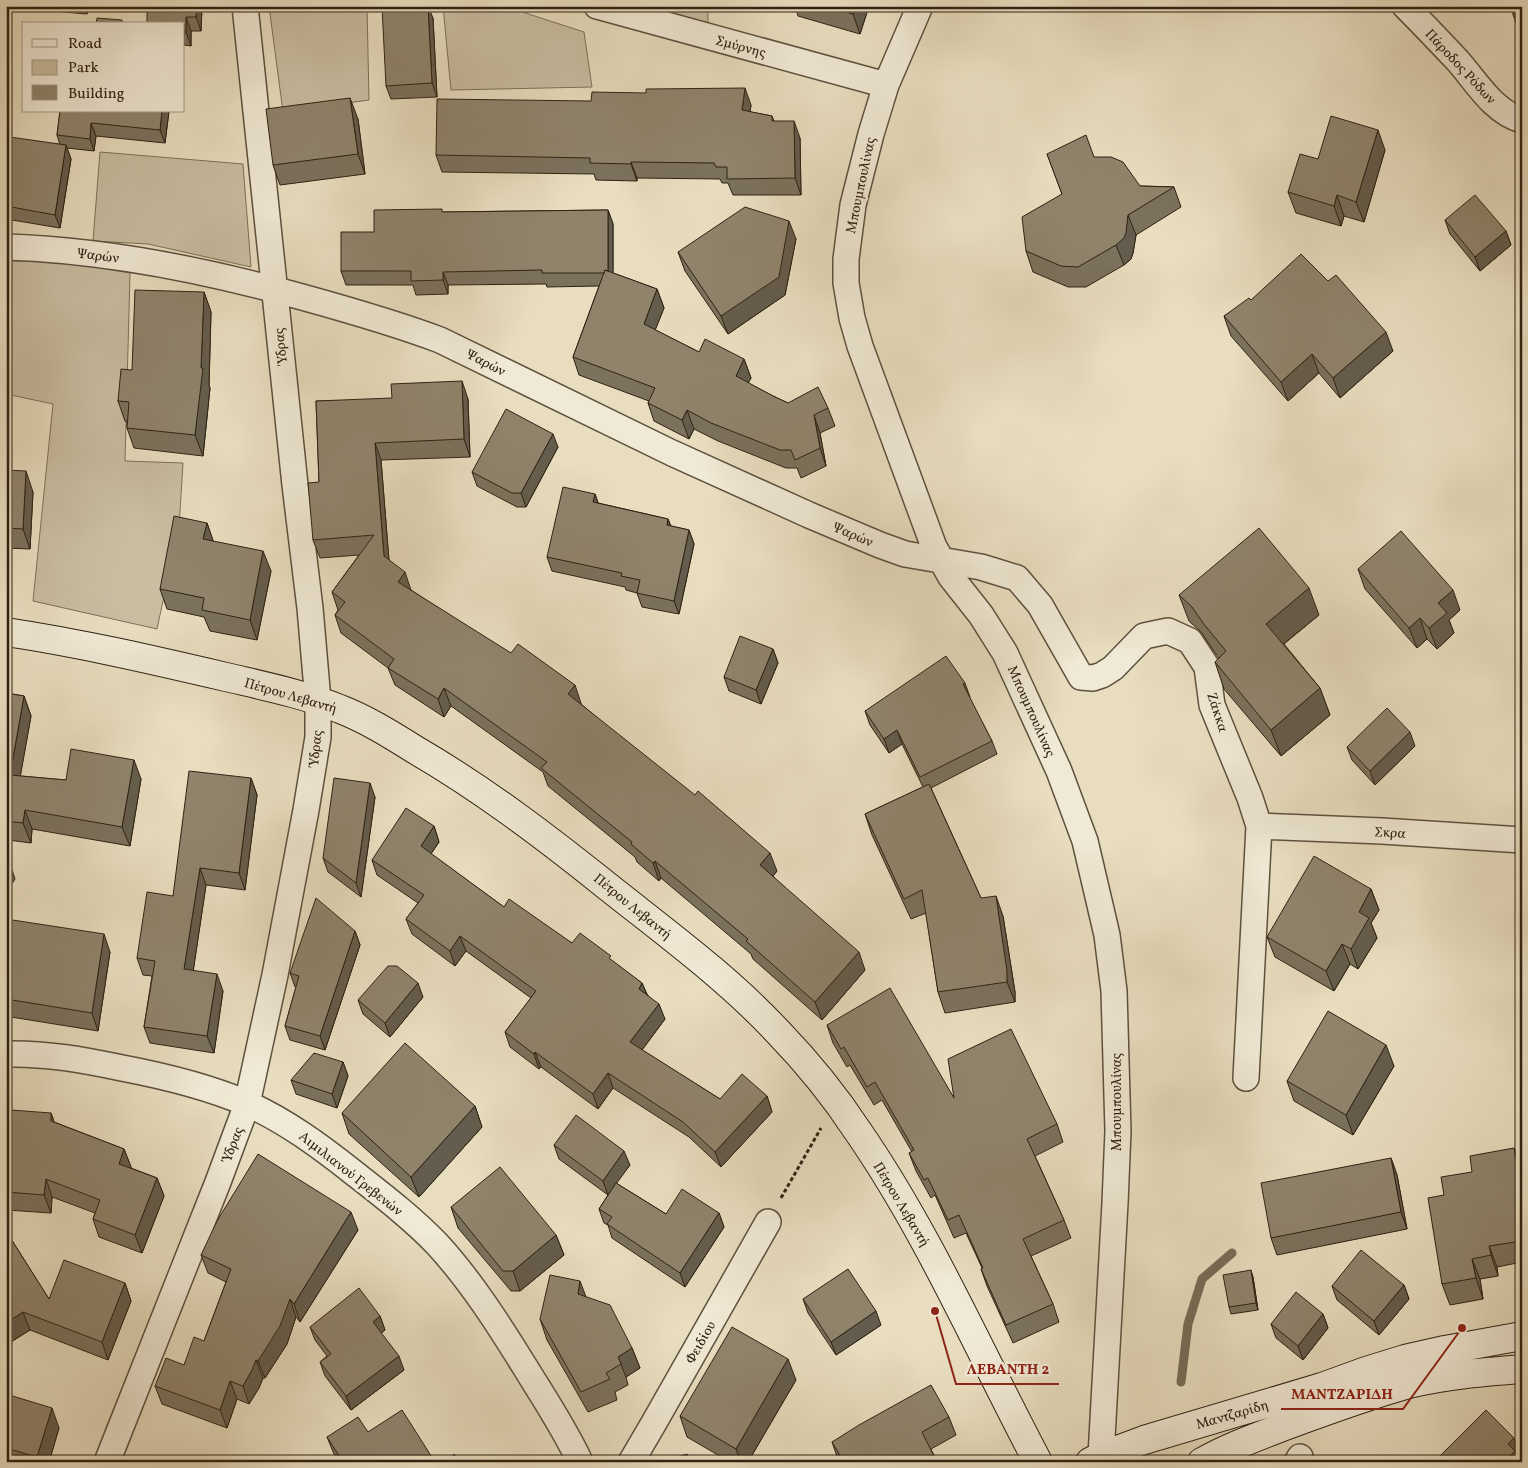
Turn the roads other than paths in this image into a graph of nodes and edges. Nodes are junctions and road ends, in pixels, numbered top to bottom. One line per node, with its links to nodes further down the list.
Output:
1 (245, 6): 8 (street, Ύδρας)
2 (597, 6): 5 (street, Σμύρνης)
3 (920, 6): 5 (street, Μπουμπουλίνας)
4 (1405, 6): 6 (street, Πάροδος Ρόδων)
5 (886, 85): 9 (street, Μπουμπουλίνας)
6 (1522, 120)
7 (6, 247): 8 (street, Ψαρών)
8 (274, 289): 9 (street, Ψαρών); 11 (street, Ύδρας)
9 (940, 560): 12 (street, Ζάκκα); 20 (street, Μπουμπουλίνας)
10 (6, 632): 11 (street, Πέτρου Λεβαντή)
11 (318, 701): 16 (street, Ύδρας); 24 (street, Πέτρου Λεβαντή)
12 (1259, 826): 13 (street, Σκρα); 15 (street, Ζάκκα)
13 (1522, 840)
14 (6, 1054): 16 (street, Αιμιλιανού Γρεβενών)
15 (1246, 1078)
16 (247, 1104): 21 (street, Ύδρας); 22 (street, Αιμιλιανού Γρεβενών)
17 (768, 1222): 23 (street, Φειδίου)
18 (1522, 1336): 20 (street, Μαντζαρίδη)
19 (1522, 1369): 25 (street, Μαντζαρίδη)
20 (1096, 1459)
21 (107, 1462)
22 (580, 1462)
23 (631, 1462)
24 (1038, 1462)
25 (1202, 1462)

